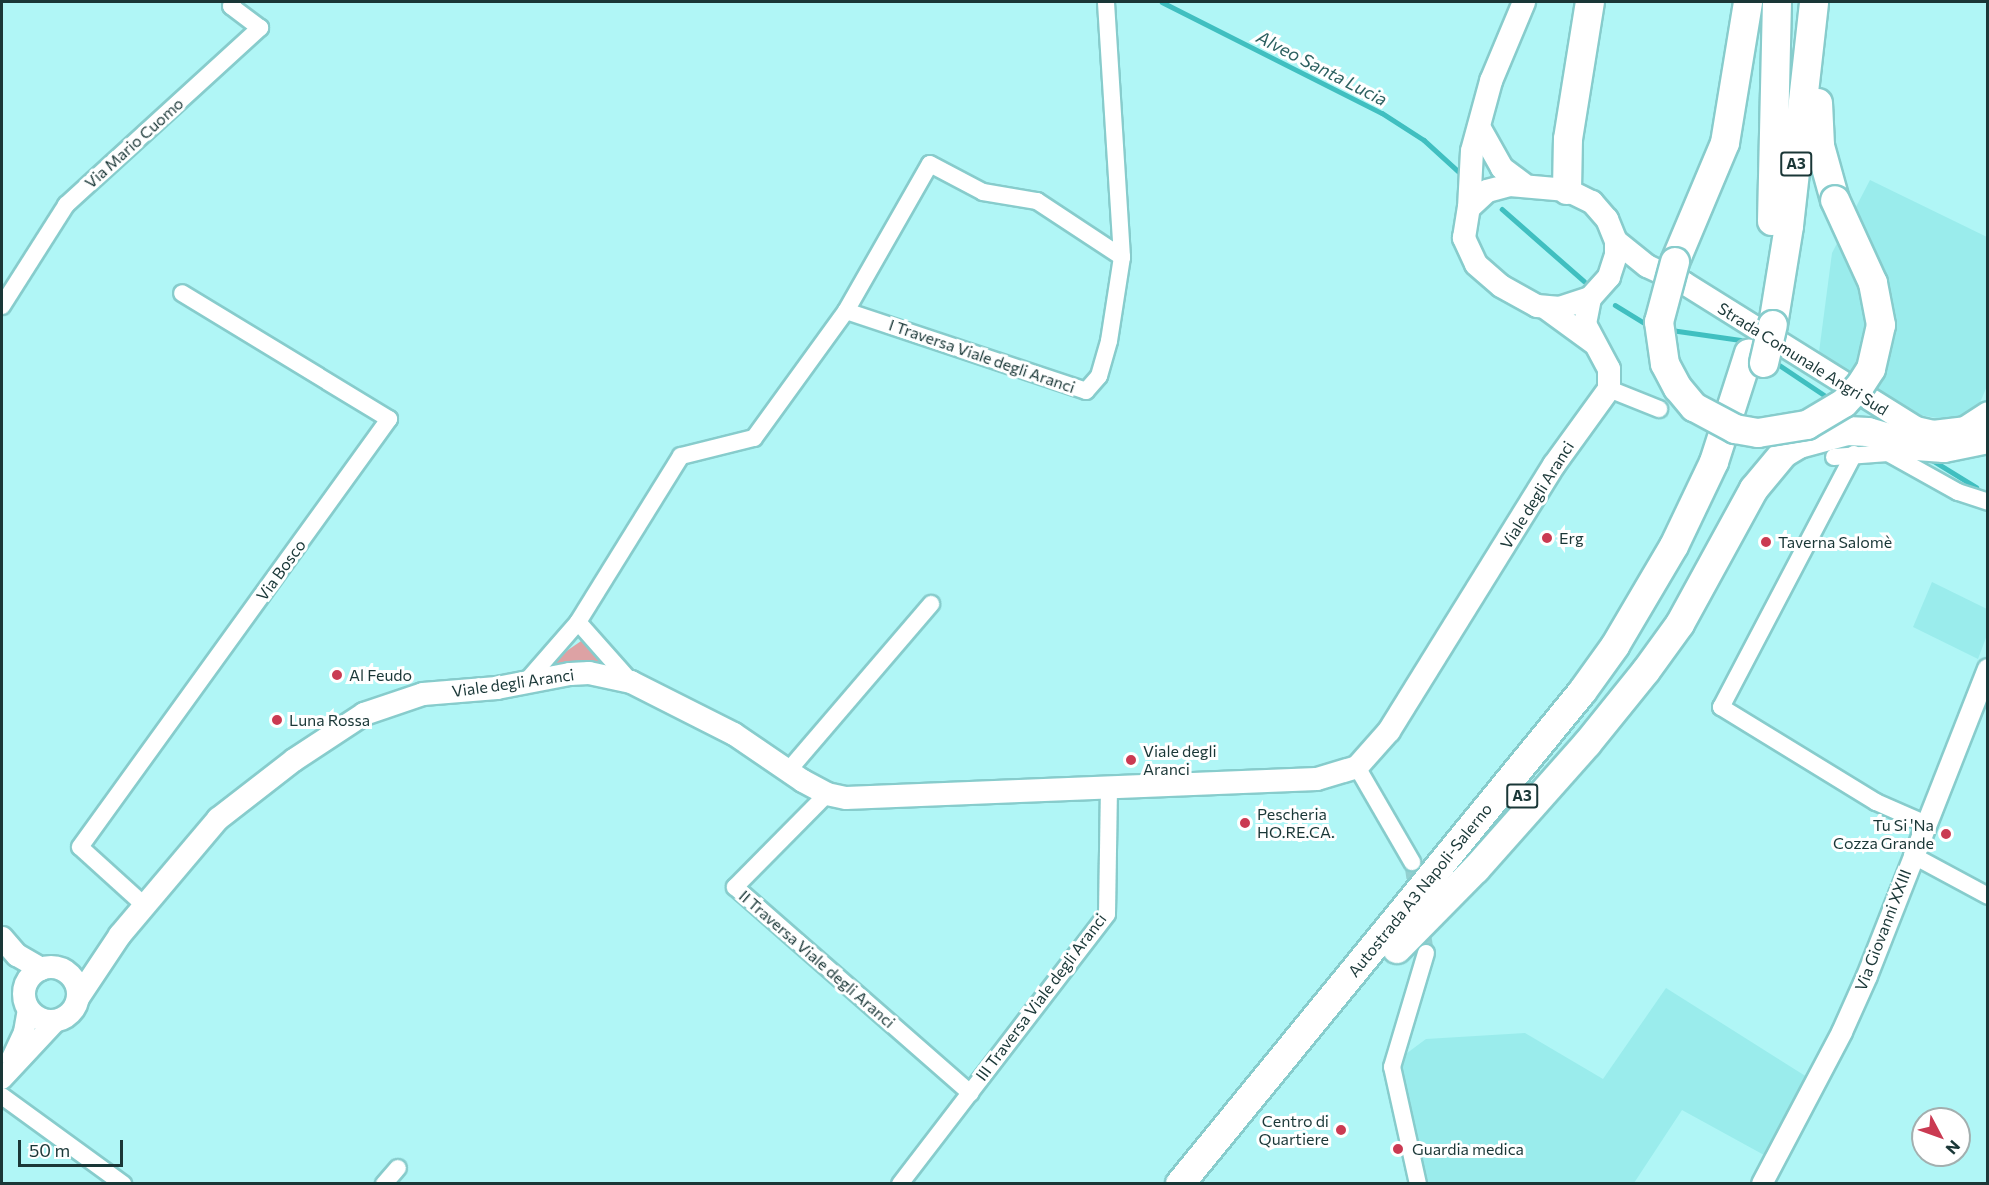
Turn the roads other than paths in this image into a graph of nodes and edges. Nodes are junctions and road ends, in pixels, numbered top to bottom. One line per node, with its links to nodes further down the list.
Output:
1 (233, 2): 21 (street, Via Mario Cuomo)
2 (1106, 2): 16 (street, I Traversa Viale degli Aranci)
3 (1524, 2): 10 (main road)
4 (1590, 2): 12 (highway)
5 (1748, 2): 9 (highway, bridge)
6 (1777, 2): 14 (highway)
7 (1796, 2): 14 (highway, Autostrada A3 Napoli-Salerno / A3)
8 (1814, 2): 24 (highway, Autostrada A3 Napoli-Salerno / A3)
9 (1827, 2)
10 (1479, 127): 11 (main road); 13 (main road)
11 (1523, 184): 12 (main road); 13 (main road)
12 (1567, 190): 15 (main road)
13 (1469, 208): 22 (main road)
14 (1772, 222): 24 (highway, Autostrada A3 Napoli-Salerno / A3)
15 (1616, 241): 17 (main road, Strada Comunale Angri Sud); 18 (main road)
16 (1122, 256): 23 (street); 23 (street, I Traversa Viale degli Aranci)
17 (1647, 266): 18 (main road); 31 (main road, Strada Comunale Angri Sud)
18 (1609, 277): 20 (main road)
19 (182, 293): 48 (street, Via Bosco)
20 (1590, 298): 22 (main road); 25 (main road)
21 (2, 306)
22 (1546, 308): 25 (main road)
23 (846, 311): 36 (street)
24 (1765, 320): 26 (highway, Autostrada A3 Napoli-Salerno / A3)
25 (1594, 343): 27 (main road)
26 (1756, 358): 52 (highway, Autostrada A3 Napoli-Salerno / A3); 66 (highway, Autostrada A3 Napoli-Salerno / A3)
27 (1609, 389): 28 (street); 40 (main road, Viale degli Aranci)
28 (1659, 409)
29 (1988, 413): 31 (main road)
30 (1988, 433): 31 (main road)
31 (1976, 434): 52 (highway)
32 (1854, 454): 33 (street); 34 (street); 44 (street)
33 (1833, 457)
34 (1988, 502)
35 (931, 604): 41 (street)
36 (578, 622): 38 (street); 39 (street)
37 (1988, 669): 44 (street, Via Giovanni XXIII)
38 (632, 682): 39 (main road, Viale degli Aranci); 41 (main road, Viale degli Aranci)
39 (524, 684): 48 (main road, Viale degli Aranci)
40 (1357, 767): 42 (main road, Viale degli Aranci); 46 (street)
41 (788, 771): 43 (main road, Viale degli Aranci)
42 (1109, 785): 43 (main road, Viale degli Aranci); 60 (street, III Traversa Viale degli Aranci)
43 (827, 794): 60 (street, II Traversa Viale degli Aranci)
44 (1926, 824): 45 (street, Via Giovanni XXIII)
45 (1912, 855): 47 (street); 69 (street, Via Giovanni XXIII)
46 (1412, 862)
47 (1988, 896)
48 (144, 905): 49 (main road, Viale degli Aranci)
49 (120, 935): 54 (main road); 56 (main road)
50 (2, 938): 54 (main road)
51 (2, 943): 55 (main road)
52 (1397, 949): 67 (highway, Autostrada A3 Napoli-Salerno / A3)
53 (1426, 953): 68 (street)
54 (52, 969): 55 (main road); 56 (main road)
55 (25, 985): 57 (main road)
56 (78, 998): 58 (main road)
57 (28, 1010): 58 (main road); 59 (street)
58 (56, 1021): 59 (street)
59 (2, 1078)
60 (970, 1093): 65 (street, III Traversa Viale degli Aranci)
61 (2, 1096): 63 (street)
62 (399, 1168): 64 (street)
63 (123, 1184)
64 (384, 1184)
65 (900, 1184)
66 (1180, 1184)
67 (1205, 1184)
68 (1418, 1184)
69 (1762, 1184)

